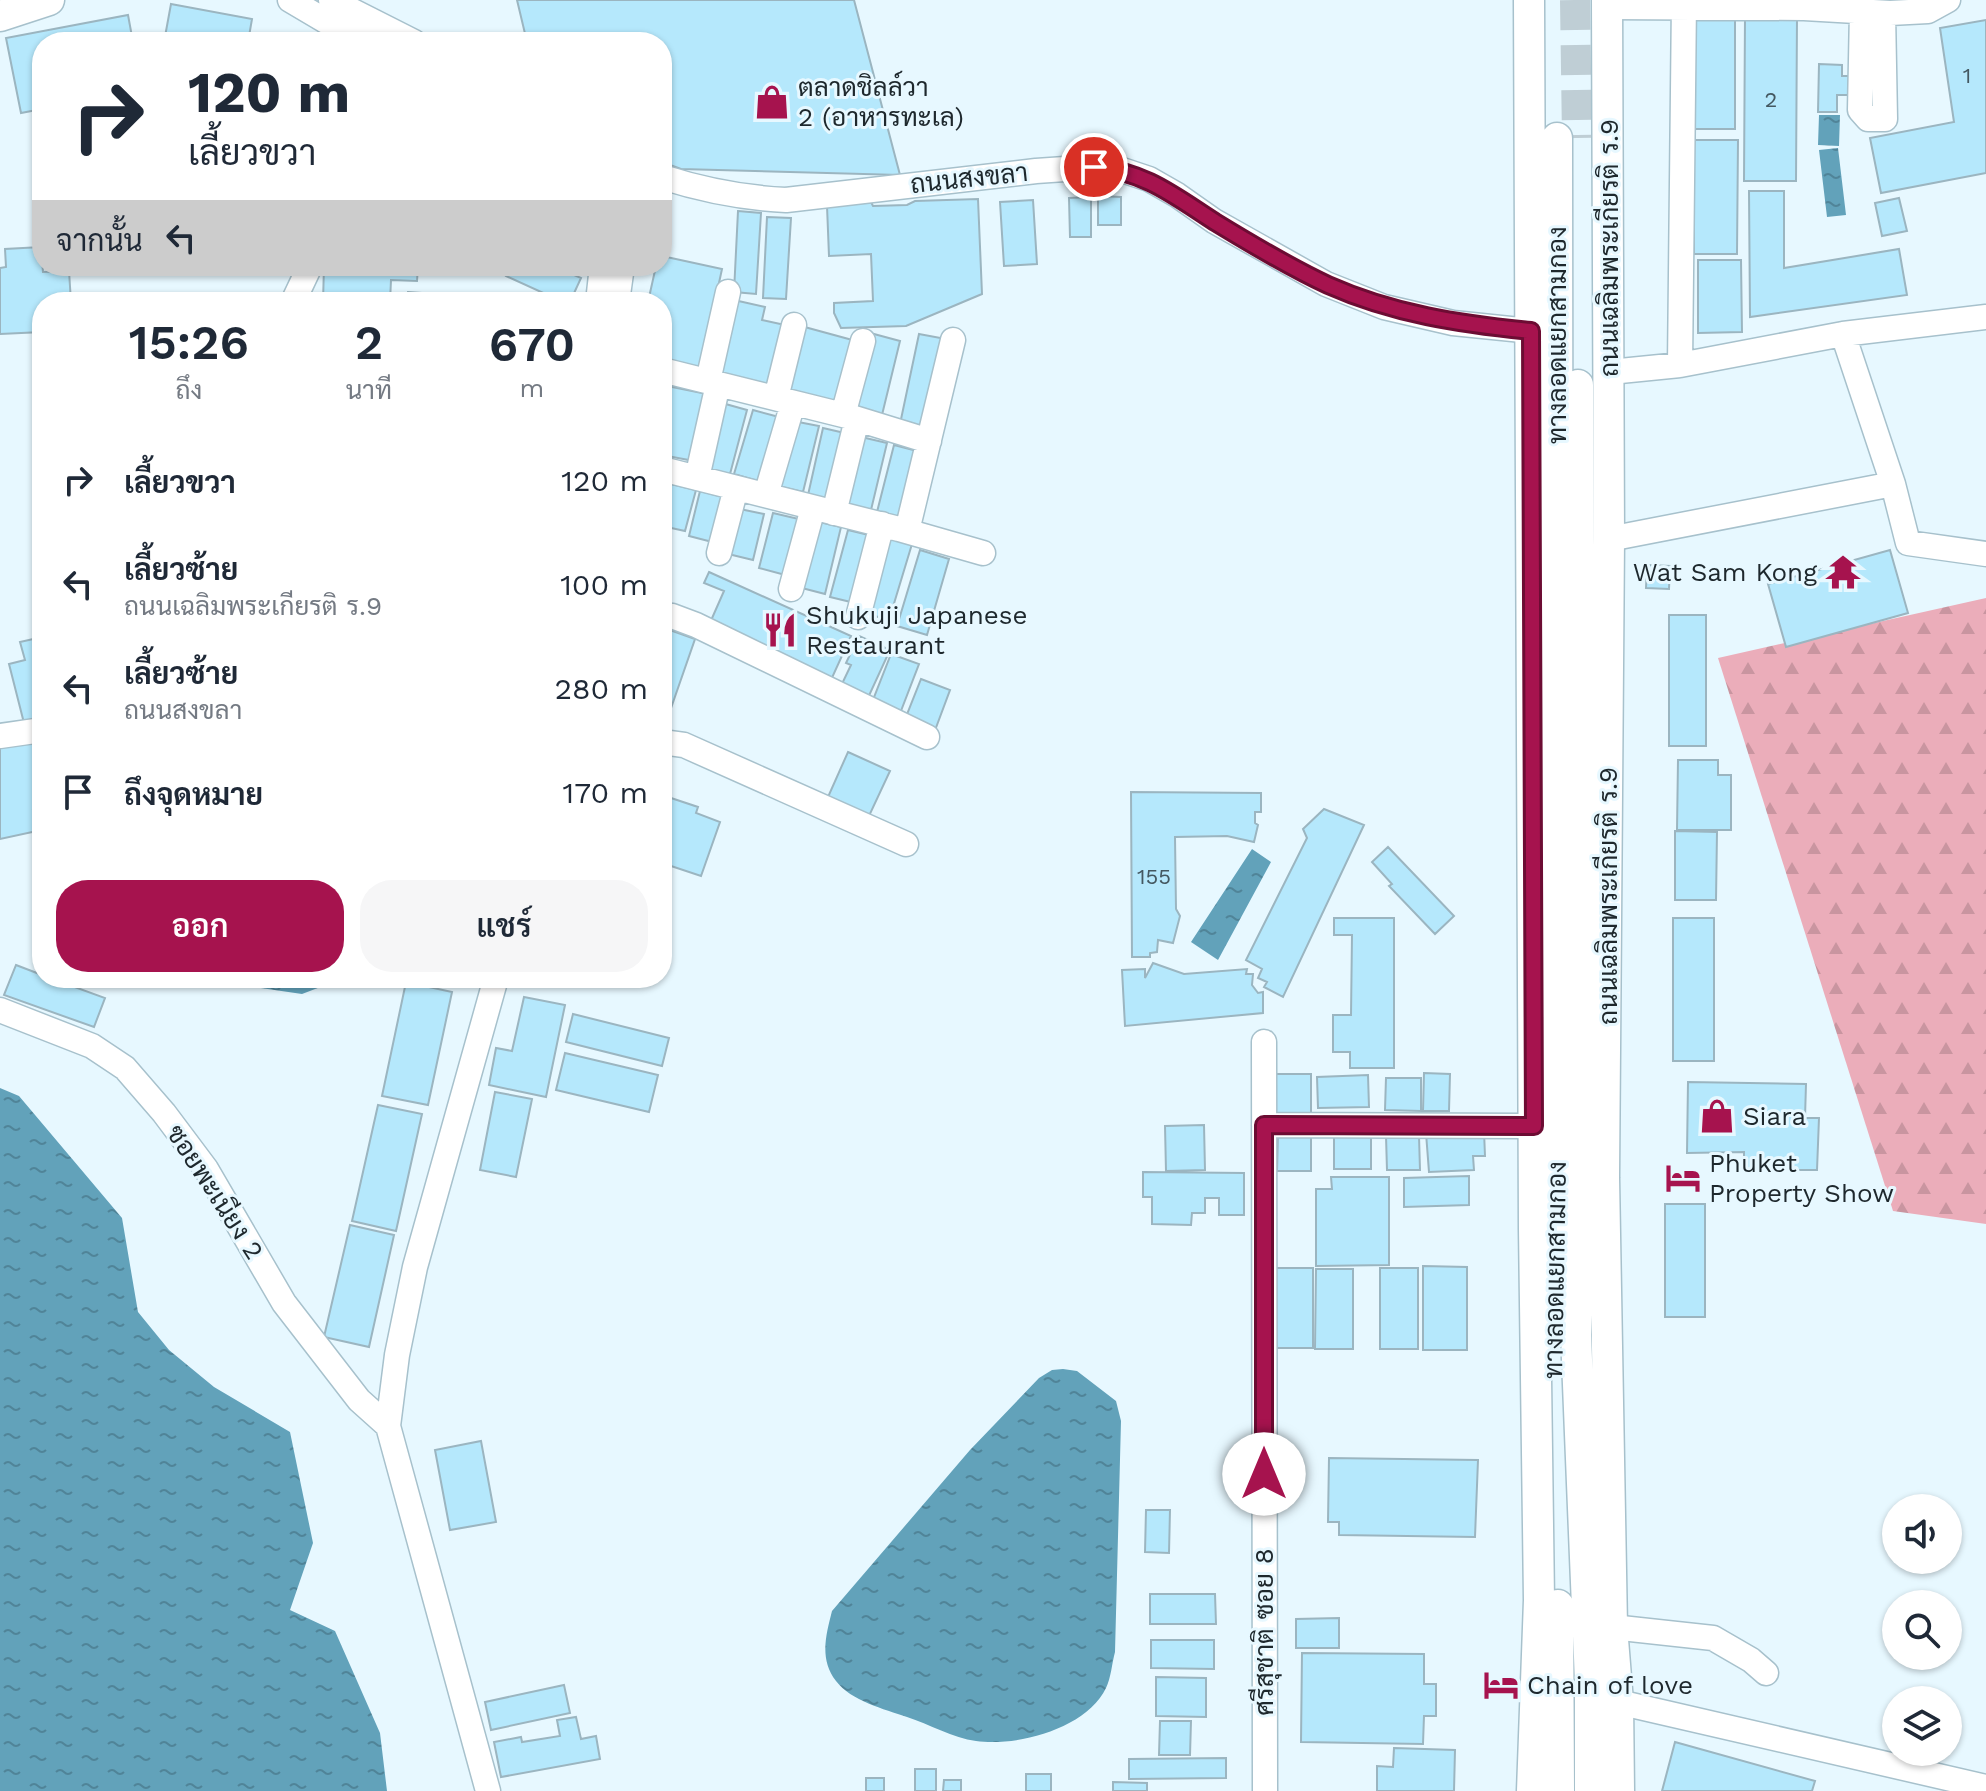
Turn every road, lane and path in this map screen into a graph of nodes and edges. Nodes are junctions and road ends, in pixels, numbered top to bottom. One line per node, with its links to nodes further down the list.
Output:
1 (49, 0): 10 (main road)
2 (290, 0): 11 (street)
3 (331, 0): 12 (street)
4 (1529, 0): 18 (main road)
5 (1948, 0): 9 (street)
6 (1607, 3): 7 (street); 23 (main road, ถนนเฉลิมพระเกียรติ ร.9)
7 (1684, 4): 8 (street); 22 (street)
8 (1811, 4): 9 (street)
9 (1881, 9)
10 (0, 16)
11 (344, 32)
12 (394, 32)
13 (1567, 138): 57 (main road, ทางลอดแยกสามกอง)
14 (672, 180): 18 (street, ถนนสงขลา)
15 (728, 292): 25 (street)
16 (1986, 317): 19 (street)
17 (794, 325): 26 (street)
18 (1531, 331): 53 (main road)
19 (1843, 334): 22 (street); 31 (street)
20 (953, 340): 28 (street)
21 (863, 341): 27 (street)
22 (1680, 365): 23 (street)
23 (1610, 372): 37 (main road, ถนนเฉลิมพระเกียรติ ร.9)
24 (672, 373): 25 (street)
25 (713, 383): 26 (street); 30 (street)
26 (784, 401): 27 (street); 33 (street)
27 (850, 417): 28 (street); 34 (street)
28 (929, 441): 36 (street)
29 (672, 475): 30 (street)
30 (697, 478): 32 (street)
31 (1893, 484): 37 (street); 40 (street)
32 (736, 488): 33 (street); 38 (street)
33 (766, 495): 34 (street)
34 (824, 510): 35 (street); 41 (street)
35 (882, 524): 36 (street); 43 (street)
36 (907, 531): 39 (street)
37 (1609, 539): 54 (main road, ถนนเฉลิมพระเกียรติ ร.9)
38 (719, 553)
39 (983, 553)
40 (1986, 554)
41 (791, 589)
42 (672, 616): 46 (street)
43 (858, 617)
44 (32, 731): 45 (street)
45 (0, 736)
46 (927, 737)
47 (672, 743): 48 (street)
48 (906, 844)
49 (493, 988): 56 (street)
50 (0, 1010): 56 (street, ซอยพะเนียง 2)
51 (1264, 1042): 52 (street, ศรีสุชาติ ซอย 8)
52 (1264, 1125): 53 (street); 63 (street, ศรีสุชาติ ซอย 8)
53 (1534, 1126): 55 (main road)
54 (1607, 1346): 57 (main road); 58 (main road, ถนนเฉลิมพระเกียรติ ร.9)
55 (1536, 1347): 57 (main road); 64 (main road)
56 (388, 1426): 62 (street)
57 (1570, 1539): 65 (main road); 66 (main road)
58 (1612, 1627): 59 (street); 60 (main road, ถนนเฉลิมพระเกียรติ ร.9)
59 (1766, 1673)
60 (1618, 1702): 61 (street); 67 (main road, ถนนเฉลิมพระเกียรติ ร.9)
61 (1986, 1787)
62 (488, 1791)
63 (1265, 1791)
64 (1532, 1791)
65 (1559, 1791)
66 (1590, 1791)
67 (1619, 1791)

